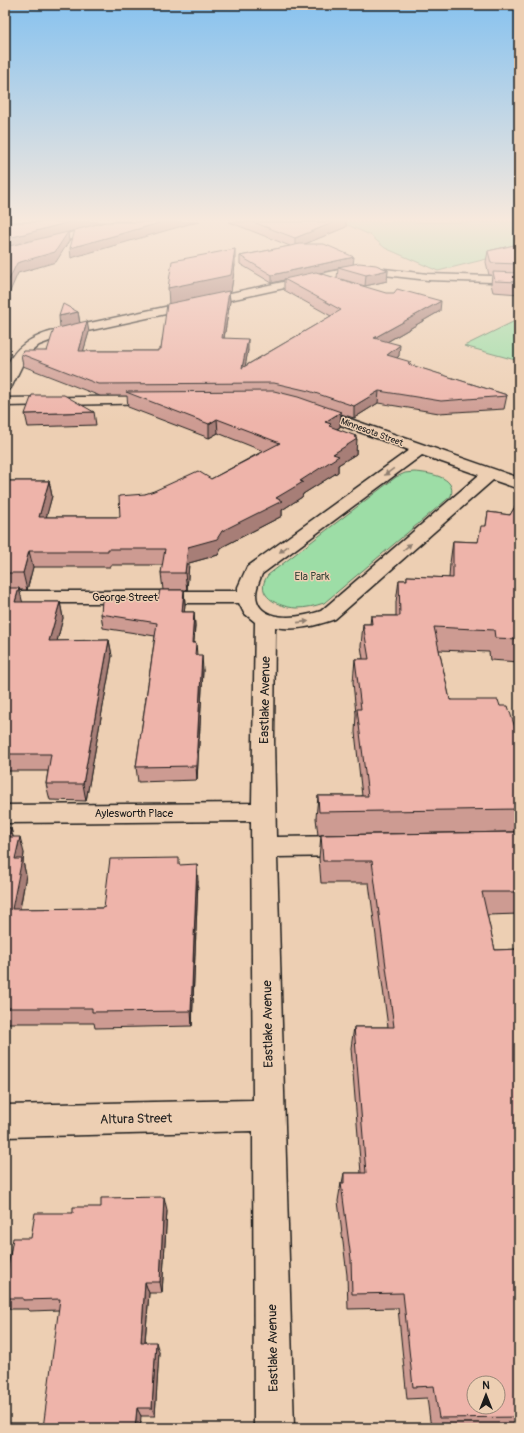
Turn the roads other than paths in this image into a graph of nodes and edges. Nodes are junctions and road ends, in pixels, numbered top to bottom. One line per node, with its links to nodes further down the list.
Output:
1 (260, 289): 2 (street)
2 (5, 386)
3 (168, 400): 4 (street)
4 (5, 402)
5 (303, 407): 6 (street, Minnesota Street)
6 (420, 449): 7 (street, Minnesota Street); 10 (street, one-way to 10)
7 (490, 474): 8 (street, Minnesota Street); 11 (street, one-way to 7)
8 (519, 484)
9 (5, 597): 10 (street, George Street)
10 (246, 597): 11 (street)
11 (265, 620): 12 (street, Eastlake Avenue)
12 (264, 812): 13 (street, Aylesworth Place); 15 (street, Eastlake Avenue)
13 (5, 814)
14 (368, 845): 15 (street)
15 (264, 847): 16 (street, Eastlake Avenue)
16 (268, 1115): 17 (street, Altura Street); 18 (street, Eastlake Avenue)
17 (5, 1121)
18 (274, 1428)

